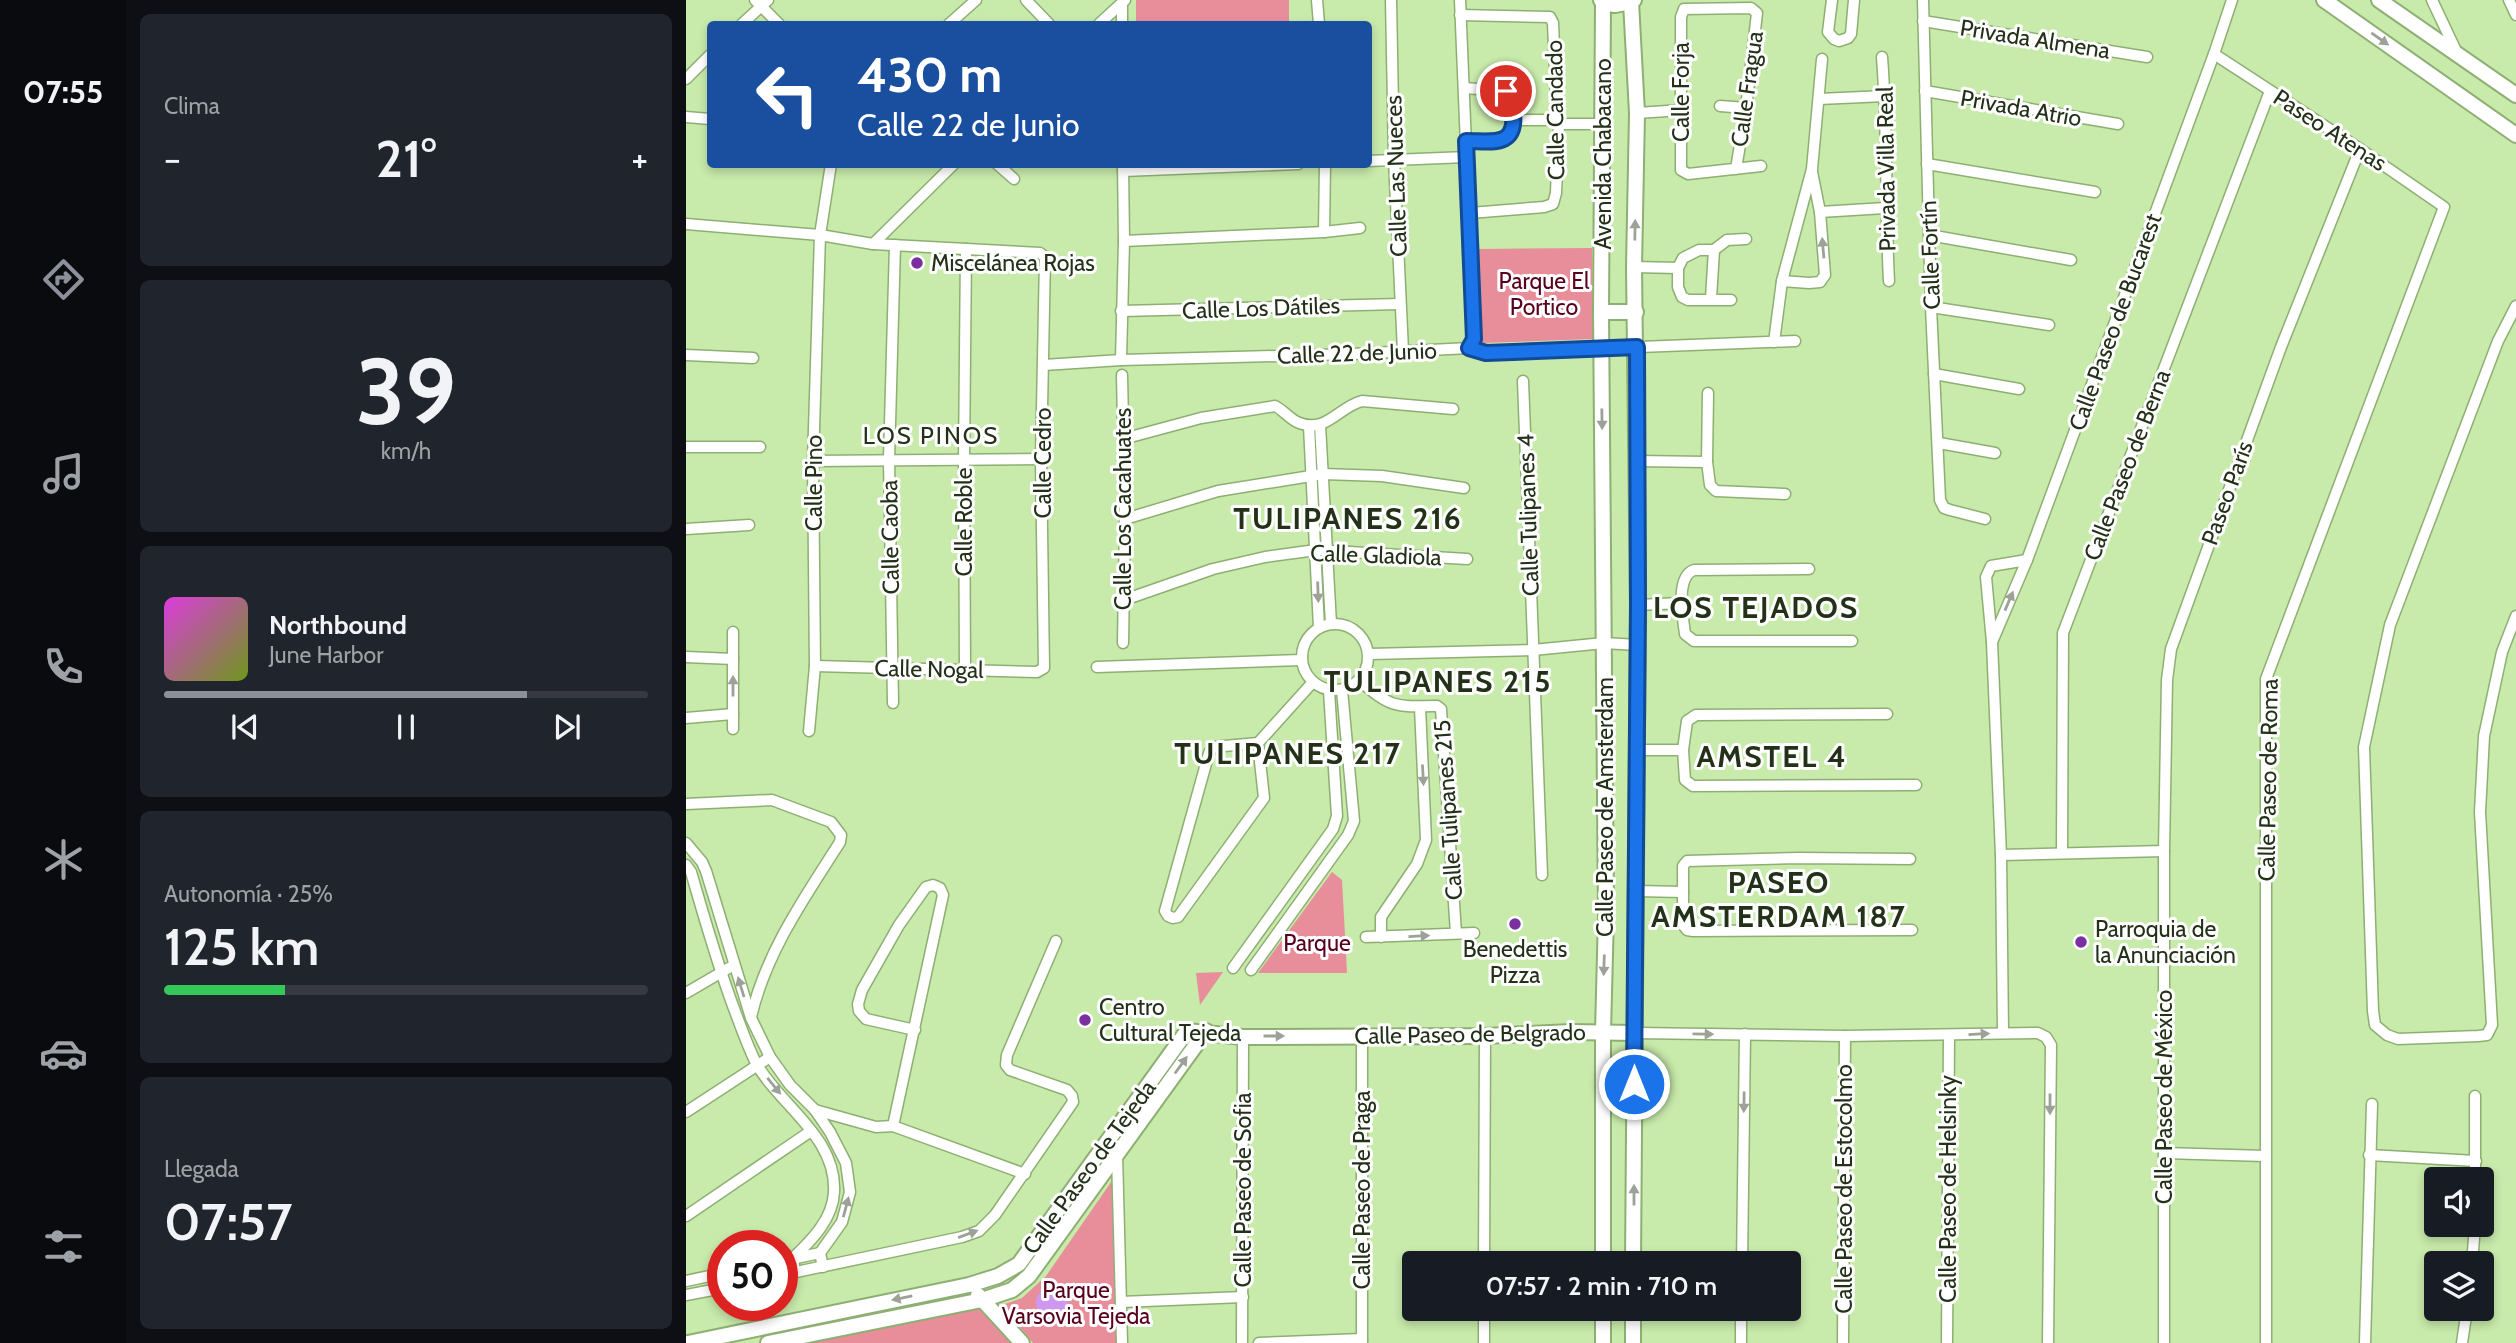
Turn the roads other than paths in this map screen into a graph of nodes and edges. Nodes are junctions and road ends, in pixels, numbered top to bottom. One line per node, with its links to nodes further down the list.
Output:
1 (976, 0): 23 (street)
2 (1026, 0): 24 (street)
3 (1317, 0): 27 (street)
4 (1391, 0): 56 (street, Calle Las Nueces)
5 (1460, 0): 19 (street)
6 (1832, 0): 7 (street)
7 (1854, 0)
8 (1923, 0): 28 (street, Calle Fortín)
9 (2232, 0): 29 (street, Calle Paseo de Bucarest)
10 (2324, 0): 52 (main road, one-way to 52)
11 (2379, 0): 30 (main road)
12 (2432, 0): 30 (street)
13 (2509, 0): 20 (street)
14 (1123, 1): 25 (street); 26 (street)
15 (1602, 1): 16 (main road); 50 (main road, Avenida Chabacano)
16 (1632, 1): 45 (main road, Avenida Chabacano)
17 (761, 2): 21 (street); 22 (street)
18 (1755, 9): 43 (street, Calle Fragua); 44 (street, Calle Forja)
19 (1460, 15): 36 (street); 49 (street, Calle Candado)
20 (2516, 15)
21 (745, 21)
22 (777, 21)
23 (952, 21)
24 (1046, 21)
25 (1102, 21)
26 (1122, 21)
27 (1319, 21)
28 (1923, 21): 32 (street, Privada Almena); 37 (street, Calle Fortín)
29 (2214, 54): 38 (street, Paseo Atenas); 137 (street, Calle Paseo de Bucarest)
30 (2457, 54): 39 (main road)
31 (1882, 57): 40 (street, Privada Villa Real)
32 (2147, 57)
33 (707, 58): 35 (street)
34 (1822, 59): 41 (street)
35 (686, 79)
36 (1464, 88): 48 (street); 53 (street)
37 (1925, 91): 51 (street, Privada Atrio); 58 (street, Calle Fortín)
38 (2270, 91): 54 (street, Paseo Atenas); 179 (street, Calle Paseo de Berna)
39 (2516, 95)
40 (1885, 96): 41 (street); 70 (street, Privada Villa Real)
41 (1819, 99): 66 (street)
42 (1720, 106): 43 (street)
43 (1746, 108): 65 (street, Calle Fragua)
44 (1682, 110): 45 (street); 65 (street, Calle Forja)
45 (1637, 113): 86 (main road, Avenida Chabacano, one-way to 45)
46 (686, 117): 47 (street)
47 (707, 119)
48 (1514, 120): 49 (street); 53 (street)
49 (1558, 122): 50 (street); 72 (street, Calle Candado)
50 (1604, 124): 95 (main road, Avenida Chabacano)
51 (2118, 124)
52 (2516, 135)
53 (1466, 141): 55 (street)
54 (2360, 149): 69 (street, Paseo Atenas); 178 (street, Paseo París)
55 (1467, 157): 56 (street); 72 (street)
56 (1394, 159): 57 (street); 91 (street, Calle Las Nueces)
57 (1372, 161)
58 (1927, 164): 68 (street); 77 (street, Calle Fortín)
59 (1761, 166): 65 (street)
60 (830, 168): 76 (street, Calle Pino)
61 (950, 168): 80 (street)
62 (1002, 168): 67 (street)
63 (1123, 168): 79 (street)
64 (1325, 168): 75 (street)
65 (1736, 169)
66 (1812, 169): 71 (street); 87 (street)
67 (1014, 179)
68 (2095, 192)
69 (2444, 207): 222 (street, Calle Paseo de Roma)
70 (1885, 208): 71 (street); 88 (street, Privada Villa Real)
71 (1820, 212): 87 (street, one-way to 71)
72 (1470, 213): 101 (street)
73 (686, 224): 76 (street)
74 (1360, 228): 75 (street)
75 (1324, 232): 79 (street)
76 (820, 235): 80 (street); 123 (street, Calle Pino)
77 (1929, 235): 84 (street); 93 (street, Calle Fortín)
78 (1746, 239): 83 (street)
79 (1124, 241): 94 (street)
80 (873, 243): 81 (street)
81 (895, 244): 82 (street); 120 (street, Calle Caoba)
82 (966, 249): 107 (street, Calle Cedro); 122 (street, Calle Roble)
83 (1714, 250): 85 (street); 89 (street)
84 (2071, 260)
85 (1680, 263): 86 (street); 89 (street)
86 (1634, 267): 96 (main road, Avenida Chabacano)
87 (1782, 281): 99 (street)
88 (1889, 281)
89 (1712, 298): 90 (street)
90 (1731, 300)
91 (1400, 304): 94 (street, Calle Los Dátiles); 103 (street, Calle Las Nueces)
92 (2516, 306): 142 (street)
93 (1931, 307): 97 (street); 108 (street, Calle Fortín)
94 (1121, 311): 106 (street)
95 (1601, 312): 96 (main road); 102 (main road, Avenida Chabacano)
96 (1636, 312): 100 (main road, Avenida Chabacano)
97 (2049, 325)
98 (1795, 341): 99 (street, Calle 22 de Junio)
99 (1774, 342): 100 (street, Calle 22 de Junio)
100 (1637, 347): 102 (street, Calle 22 de Junio); 124 (main road, Calle Paseo de Amsterdam)
101 (1469, 348): 102 (street, Calle 22 de Junio); 103 (street, Calle 22 de Junio)
102 (1602, 350): 149 (main road, Calle Paseo de Amsterdam, one-way to 149)
103 (1403, 351): 106 (street, Calle 22 de Junio)
104 (686, 355): 105 (street)
105 (753, 358)
106 (1121, 360): 107 (street, Calle 22 de Junio)
107 (1044, 365): 121 (street, Calle Cedro)
108 (1934, 374): 111 (street); 116 (street, Calle Fortín)
109 (1122, 375): 115 (street, Calle Los Cacahuates)
110 (1523, 381): 151 (street, Calle Tulipanes 4)
111 (2019, 389)
112 (1708, 393): 125 (street)
113 (1454, 409): 114 (street)
114 (1315, 426): 115 (street); 126 (street); 127 (street)
115 (1123, 439): 130 (street, Calle Los Cacahuates)
116 (1939, 443): 119 (street); 131 (street, Calle Fortín)
117 (686, 447): 118 (street)
118 (760, 447)
119 (1995, 453)
120 (889, 459): 122 (street); 123 (street); 158 (street, Calle Caoba)
121 (1041, 459): 122 (street); 160 (street, Calle Cedro)
122 (964, 460): 159 (street, Calle Roble)
123 (813, 461): 156 (street, Calle Pino)
124 (1637, 461): 125 (street); 141 (main road, Calle Paseo de Amsterdam)
125 (1707, 462): 129 (street)
126 (1323, 474): 127 (street); 128 (street); 135 (street)
127 (1312, 476): 130 (street); 134 (street)
128 (1464, 488)
129 (1785, 494)
130 (1125, 519): 139 (street, Calle Los Cacahuates)
131 (1985, 519)
132 (749, 525): 133 (street)
133 (686, 529)
134 (1316, 550): 135 (street, Calle Gladiola); 139 (street, Calle Gladiola); 144 (street, one-way to 144)
135 (1328, 550): 136 (street, Calle Gladiola); 143 (street)
136 (1467, 559)
137 (2027, 560): 147 (street, Calle Paseo de Bucarest, one-way to 137); 147 (street)
138 (1809, 569): 140 (street)
139 (1124, 600): 148 (street, Calle Los Cacahuates)
140 (1681, 603): 141 (street); 146 (street)
141 (1638, 605): 150 (main road, Calle Paseo de Amsterdam)
142 (2516, 616)
143 (1331, 624): 144 (street); 152 (street)
144 (1319, 628): 155 (street)
145 (733, 632): 154 (street)
146 (1852, 641)
147 (1992, 642): 180 (street)
148 (1123, 643)
149 (1604, 643): 150 (street); 151 (street); 201 (main road, Calle Paseo de Amsterdam, one-way to 201)
150 (1637, 645): 173 (main road, Calle Paseo de Amsterdam)
151 (1533, 650): 152 (street); 183 (street, Calle Tulipanes 4)
152 (1369, 654): 161 (street)
153 (686, 657): 154 (street)
154 (733, 659): 167 (street, one-way to 154)
155 (1301, 660): 157 (street); 162 (street)
156 (815, 666): 158 (street, Calle Nogal); 171 (street, Calle Pino)
157 (1097, 667)
158 (892, 668): 159 (street, Calle Nogal); 165 (street, Calle Caoba)
159 (965, 669): 160 (street, Calle Nogal)
160 (1042, 670)
161 (1359, 680): 163 (street); 166 (street, Calle Tulipanes 215)
162 (1313, 682): 164 (street); 172 (street)
163 (1342, 690): 164 (street); 194 (street)
164 (1329, 691): 193 (street)
165 (893, 704)
166 (1420, 706): 187 (street, Calle Tulipanes 215); 190 (street, Calle Tulipanes 215, one-way to 190)
167 (733, 714): 169 (street); 170 (street)
168 (1887, 714): 174 (street)
169 (686, 718)
170 (733, 729)
171 (809, 731)
172 (1258, 743): 172 (street)
173 (1636, 750): 174 (street); 184 (main road, Calle Paseo de Amsterdam)
174 (1683, 750): 175 (street)
175 (1916, 785)
176 (686, 804): 197 (street)
177 (686, 843): 192 (street)
178 (2164, 851): 179 (street); 220 (street, Calle Paseo de México)
179 (2062, 853): 180 (street)
180 (2001, 855): 203 (street)
181 (1910, 859): 185 (street)
182 (688, 871): 195 (street)
183 (1542, 875)
184 (1636, 891): 185 (street); 202 (main road, Calle Paseo de Amsterdam)
185 (1683, 892): 186 (street)
186 (1912, 930)
187 (1456, 933): 188 (street, Calle Tulipanes 215); 190 (street, Calle Tulipanes 215, one-way to 187)
188 (1475, 933)
189 (1366, 937): 190 (street, Calle Tulipanes 215)
190 (1381, 937)
191 (1056, 941): 225 (street)
192 (734, 965): 195 (street); 197 (street, one-way to 192)
193 (1233, 968)
194 (1251, 970)
195 (720, 972): 196 (street); 211 (street)
196 (686, 993)
197 (751, 1018): 210 (street)
198 (915, 1030): 198 (street); 216 (street)
199 (1187, 1031): 200 (main road, Calle Paseo de Belgrado); 218 (main road, Calle Paseo de Tejeda)
200 (1206, 1031): 209 (main road, Calle Paseo de Belgrado); 219 (main road, Calle Paseo de Tejeda, one-way to 200)
201 (1602, 1032): 202 (main road, Calle Paseo de Belgrado); 206 (main road, Calle Paseo de Belgrado); 229 (main road, Calle Paseo de Amsterdam)
202 (1635, 1033): 204 (street, Calle Paseo de Belgrado, one-way to 204); 230 (main road, Calle Paseo de Amsterdam, one-way to 202)
203 (2003, 1033): 208 (street, Calle Paseo de Belgrado, one-way to 203); 264 (street, Calle Paseo de Belgrado, one-way to 264)
204 (1745, 1034): 207 (street, Calle Paseo de Belgrado); 231 (street, one-way to 231)
205 (1362, 1036): 206 (main road, Calle Paseo de Belgrado); 209 (main road, Calle Paseo de Belgrado, one-way to 205); 251 (street, Calle Paseo de Praga)
206 (1485, 1036): 228 (street)
207 (1845, 1036): 208 (street, Calle Paseo de Belgrado); 262 (street, Calle Paseo de Estocolmo)
208 (1948, 1036): 263 (street, Calle Paseo de Helsinky)
209 (1243, 1037): 241 (street, Calle Paseo de Sofia)
210 (770, 1057): 211 (street); 214 (street)
211 (757, 1065): 215 (street); 217 (street, one-way to 217)
212 (2475, 1096): 223 (street)
213 (2372, 1104): 221 (street)
214 (815, 1110): 216 (street); 232 (street, one-way to 214)
215 (686, 1112)
216 (893, 1126): 225 (street)
217 (811, 1131): 226 (street); 227 (street)
218 (1108, 1138): 219 (street); 238 (main road, Calle Paseo de Tejeda)
219 (1117, 1152): 242 (main road, Calle Paseo de Tejeda); 243 (street)
220 (2164, 1153): 222 (street); 265 (street, Calle Paseo de México)
221 (2369, 1155): 223 (street); 267 (street)
222 (2265, 1156): 266 (street, Calle Paseo de Roma)
223 (2476, 1161): 224 (street)
224 (2476, 1167)
225 (1025, 1174): 234 (street, one-way to 225)
226 (686, 1216)
227 (798, 1251)
228 (1485, 1251)
229 (1603, 1251)
230 (1633, 1251)
231 (1742, 1251)
232 (820, 1253): 233 (street); 234 (street)
233 (798, 1257)
234 (823, 1267): 235 (street)
235 (798, 1272)
236 (707, 1276): 237 (street)
237 (686, 1281)
238 (969, 1285): 242 (main road); 249 (main road, Calle Paseo de Tejeda, one-way to 249)
239 (707, 1291): 240 (street)
240 (686, 1296)
241 (1243, 1297): 243 (street); 256 (street, Calle Paseo de Sofia)
242 (982, 1300): 253 (main road, Calle Paseo de Tejeda); 254 (main road)
243 (1121, 1301): 255 (street)
244 (1484, 1321): 258 (street)
245 (1603, 1321): 259 (main road)
246 (1633, 1321): 260 (main road)
247 (1741, 1321): 261 (street)
248 (2465, 1321): 268 (street)
249 (747, 1338): 250 (main road, Calle Paseo de Tejeda)
250 (703, 1341): 252 (main road, Calle Paseo de Tejeda)
251 (1362, 1341): 257 (street)
252 (688, 1343)
253 (768, 1343)
254 (1022, 1343)
255 (1122, 1343)
256 (1242, 1343)
257 (1259, 1343)
258 (1484, 1343)
259 (1603, 1343)
260 (1633, 1343)
261 (1741, 1343)
262 (1843, 1343)
263 (1948, 1343)
264 (2049, 1343)
265 (2165, 1343)
266 (2266, 1343)
267 (2365, 1343)
268 (2462, 1343)

